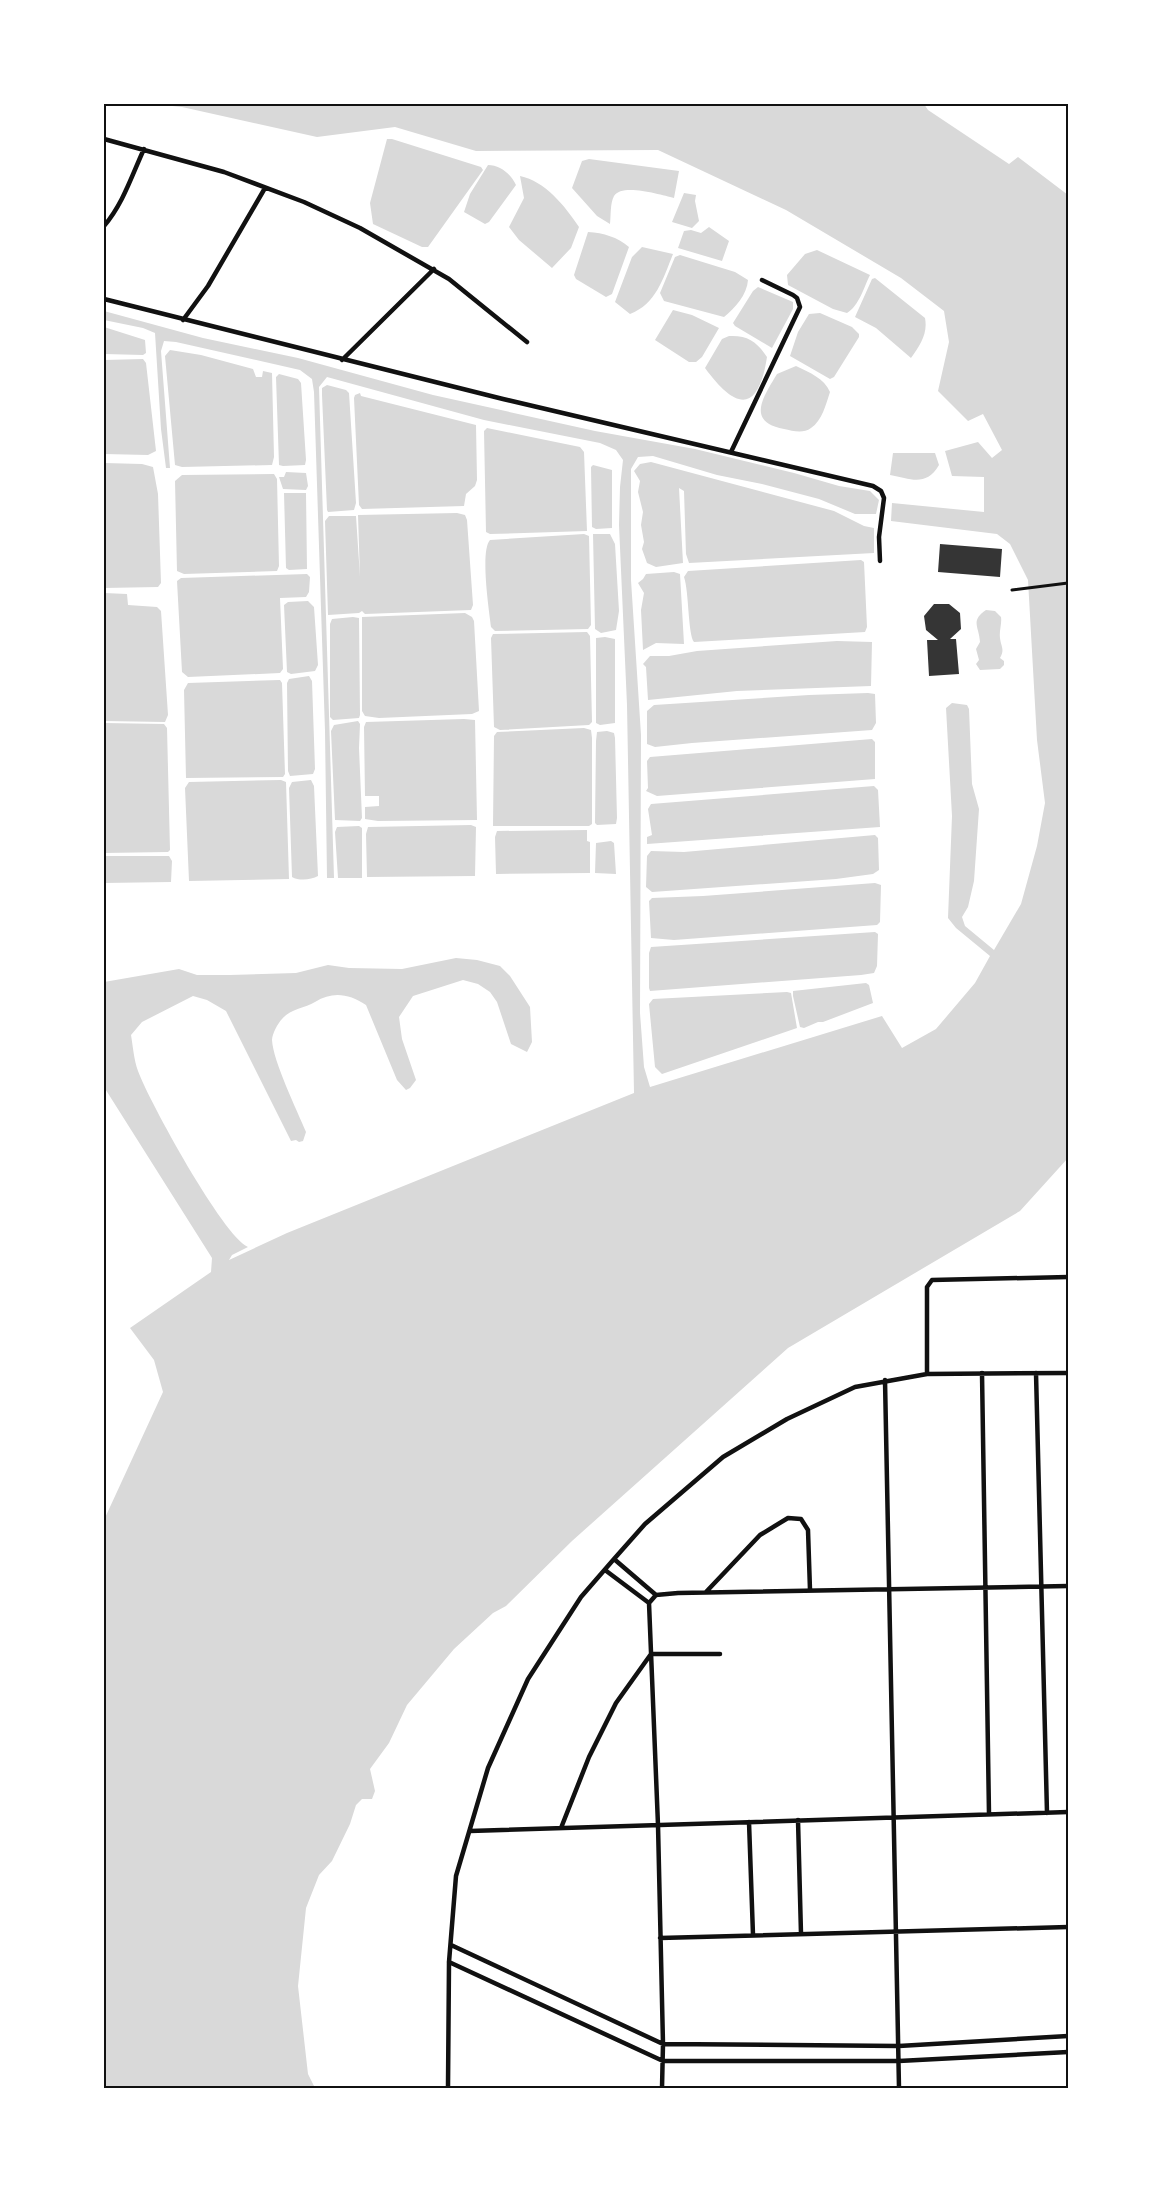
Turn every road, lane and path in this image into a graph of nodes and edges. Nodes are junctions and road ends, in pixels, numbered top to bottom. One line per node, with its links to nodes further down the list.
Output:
1 (104, 139): 2 (street)
2 (144, 149): 3 (street); 4 (street)
3 (265, 188): 5 (street); 8 (street)
4 (104, 226)
5 (434, 269): 9 (street); 10 (street)
6 (762, 280): 11 (street)
7 (104, 299): 8 (street)
8 (183, 320): 10 (street)
9 (527, 342)
10 (342, 360): 11 (street)
11 (730, 452): 12 (street)
12 (880, 561)
13 (1068, 583): 14 (street)
14 (1012, 590)
15 (1068, 1276): 19 (street)
16 (982, 1373): 17 (street); 19 (street); 25 (street)
17 (1036, 1373): 18 (street); 23 (street)
18 (1068, 1373)
19 (927, 1374): 20 (street)
20 (885, 1380): 21 (street); 26 (street)
21 (614, 1559): 22 (street); 29 (street)
22 (605, 1569): 30 (street); 41 (street)
23 (1041, 1586): 24 (street); 25 (street); 34 (street)
24 (1068, 1586)
25 (985, 1587): 26 (street); 35 (street)
26 (888, 1589): 27 (street); 36 (street)
27 (810, 1590): 28 (street); 28 (street)
28 (706, 1592): 29 (street)
29 (656, 1595): 30 (street)
30 (649, 1603): 31 (street)
31 (651, 1654): 32 (street); 39 (street); 40 (street)
32 (720, 1654)
33 (1068, 1812): 34 (street)
34 (1047, 1813): 35 (street)
35 (988, 1814): 36 (street)
36 (893, 1817): 37 (street); 43 (street)
37 (798, 1820): 38 (street); 44 (street)
38 (749, 1822): 39 (street); 45 (street)
39 (658, 1825): 40 (street); 46 (street)
40 (561, 1828): 41 (street)
41 (470, 1831): 47 (street)
42 (1068, 1927): 43 (street)
43 (896, 1931): 44 (street); 51 (street)
44 (801, 1934): 45 (street)
45 (753, 1935): 46 (street)
46 (660, 1938): 50 (street)
47 (451, 1945): 48 (street); 50 (street)
48 (449, 1962): 53 (street); 55 (street)
49 (1068, 2036): 51 (street)
50 (663, 2043): 51 (street); 53 (street)
51 (899, 2046): 54 (street)
52 (1068, 2052): 54 (street)
53 (663, 2061): 54 (street); 56 (street)
54 (899, 2061): 57 (street)
55 (448, 2088)
56 (662, 2088)
57 (899, 2088)

